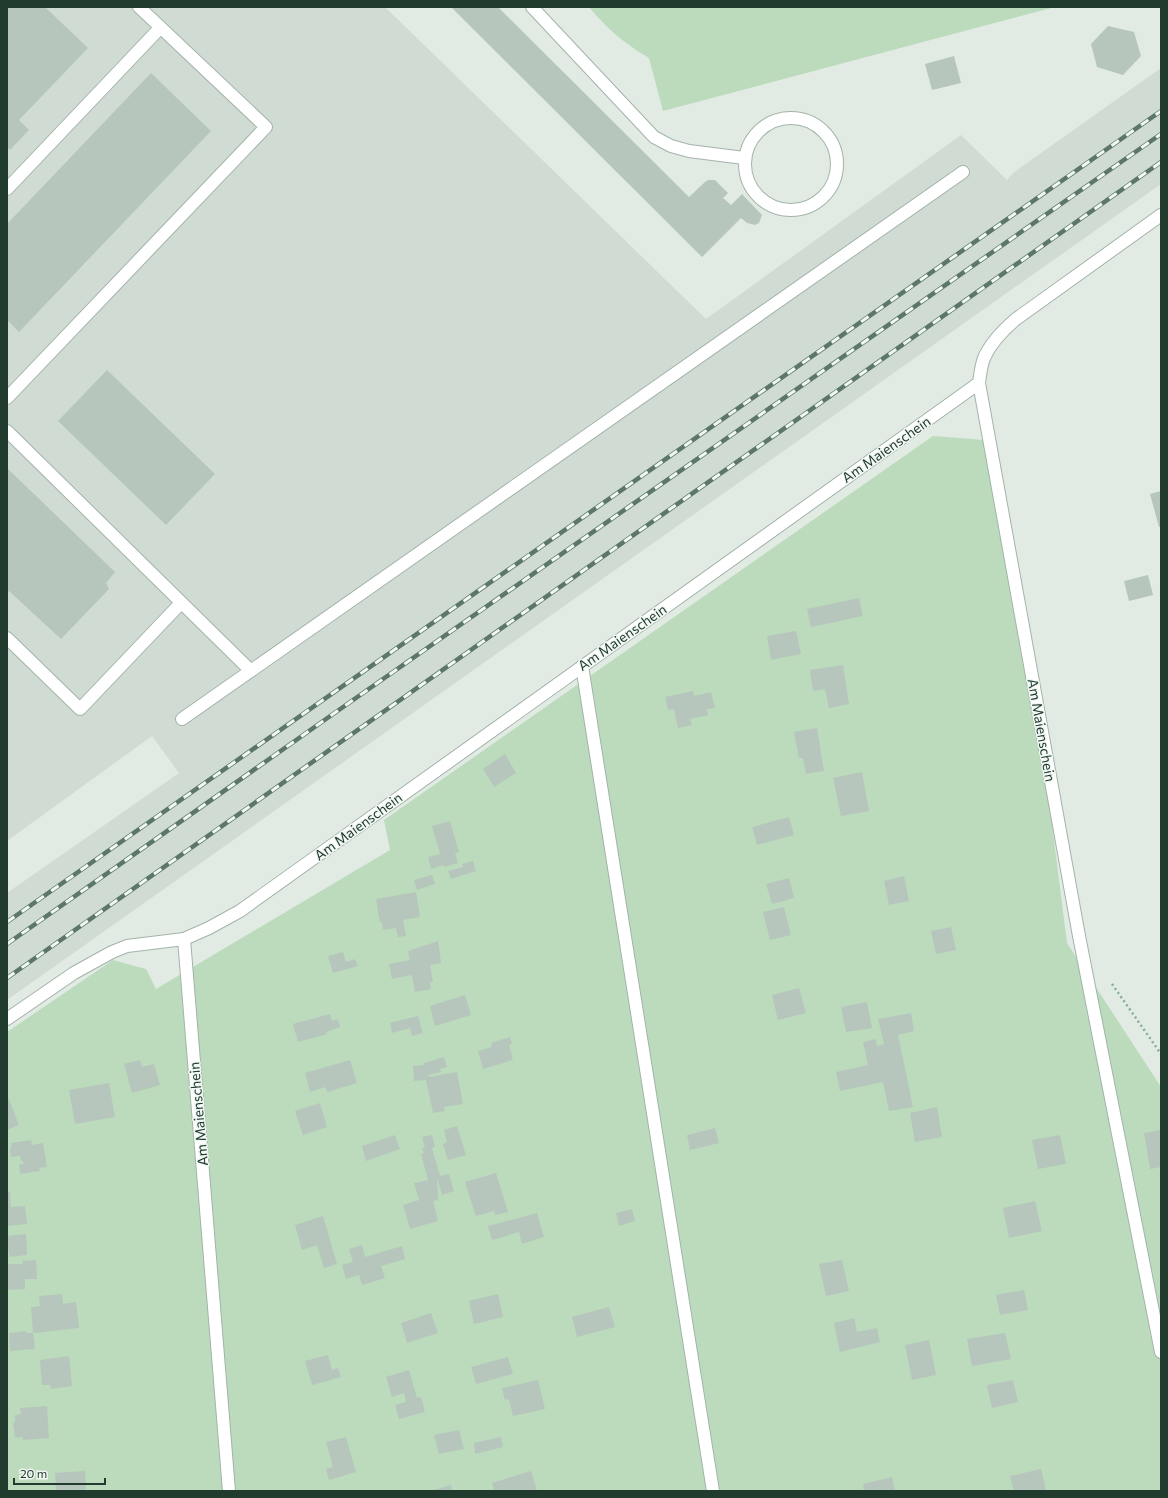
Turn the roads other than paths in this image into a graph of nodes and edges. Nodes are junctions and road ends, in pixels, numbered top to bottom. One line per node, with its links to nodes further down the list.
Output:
1 (139, 7): 3 (street)
2 (532, 7): 4 (street)
3 (160, 28): 6 (street); 9 (street)
4 (744, 158): 4 (street)
5 (963, 172): 14 (street)
6 (7, 189)
7 (1161, 215): 8 (street, Am Maienschein)
8 (979, 383): 13 (street, Am Maienschein); 18 (street, Am Maienschein)
9 (7, 398)
10 (7, 431): 11 (street)
11 (181, 602): 12 (street); 14 (street)
12 (7, 638)
13 (582, 666): 16 (street, Am Maienschein); 20 (street)
14 (251, 671): 15 (street)
15 (182, 720)
16 (184, 939): 17 (street); 19 (street, Am Maienschein)
17 (7, 1019)
18 (1161, 1352)
19 (229, 1491)
20 (713, 1491)

